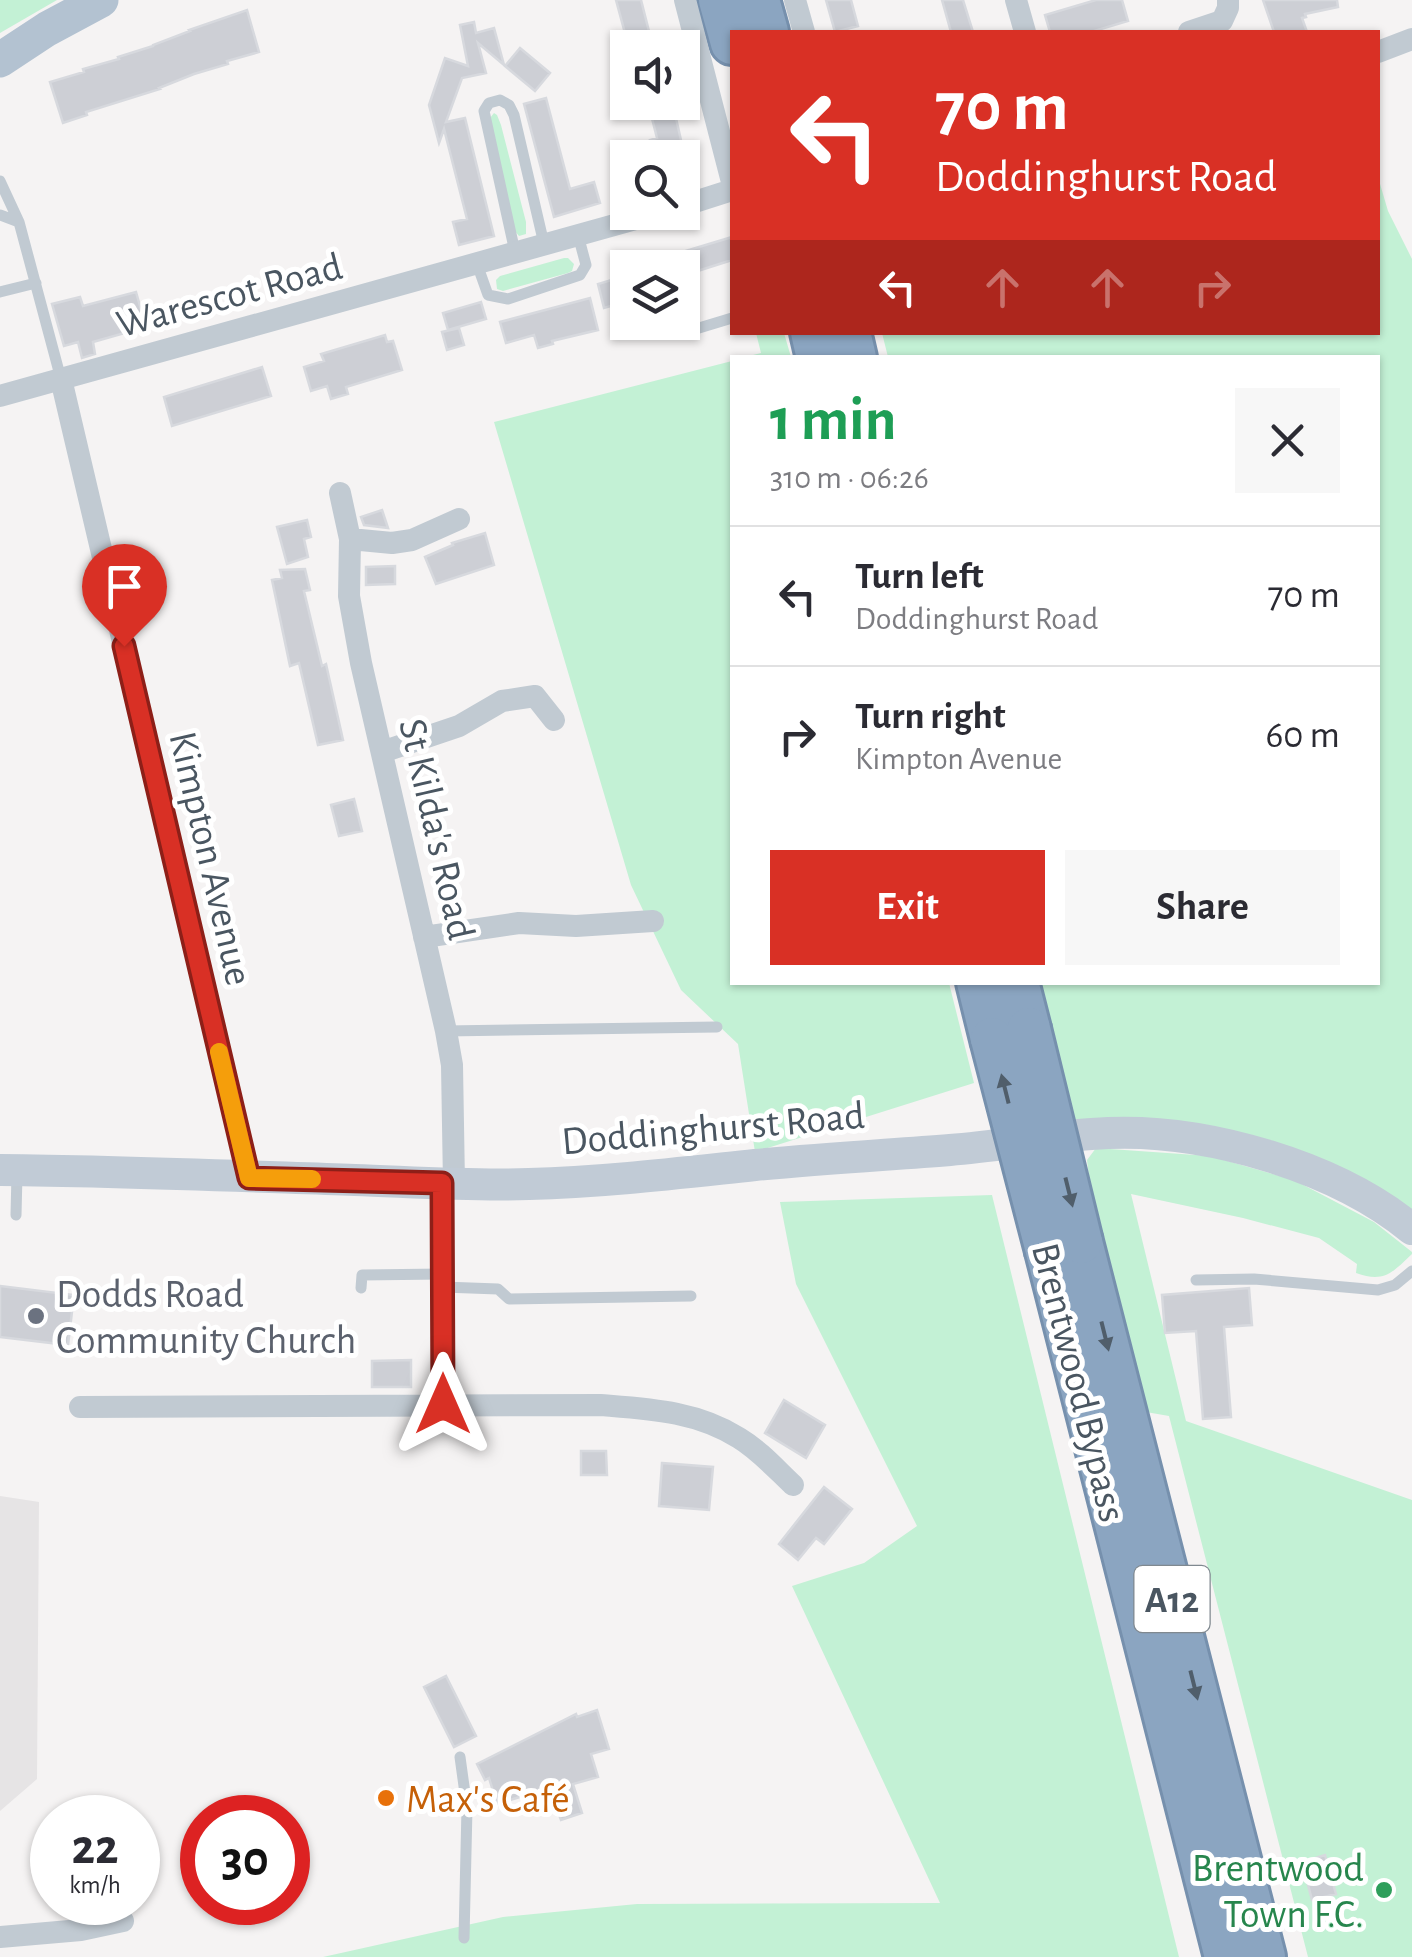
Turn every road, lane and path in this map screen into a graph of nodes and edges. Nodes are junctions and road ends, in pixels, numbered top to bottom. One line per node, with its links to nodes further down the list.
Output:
1 (101, 0): 15 (main road)
2 (685, 0): 16 (street)
3 (720, 0): 12 (highway)
4 (758, 0): 8 (highway)
5 (795, 0): 9 (street)
6 (1016, 0): 10 (street)
7 (1225, 18): 11 (street)
8 (767, 30)
9 (803, 30)
10 (1024, 30)
11 (1195, 30)
12 (730, 36)
13 (1412, 39): 14 (street)
14 (1380, 51)
15 (0, 60)
16 (730, 174)
17 (0, 182): 21 (lane)
18 (730, 191): 19 (street)
19 (700, 200)
20 (0, 214): 21 (lane)
21 (19, 222): 27 (lane)
22 (610, 227): 23 (street, Warescot Road)
23 (578, 236): 24 (street, Warescot Road); 26 (lane)
24 (544, 244): 25 (street, Warescot Road); 25 (lane)
25 (515, 252): 26 (street, Warescot Road)
26 (477, 264): 31 (street, Warescot Road)
27 (36, 283): 28 (lane); 31 (lane)
28 (0, 292)
29 (730, 319): 30 (lane)
30 (700, 327)
31 (61, 379): 32 (street, Warescot Road); 46 (street, Kimpton Avenue)
32 (0, 396)
33 (340, 493): 35 (street, St Kilda's Road)
34 (459, 518): 35 (street)
35 (350, 539): 37 (street, St Kilda's Road)
36 (554, 720): 37 (street)
37 (382, 752): 39 (street, St Kilda's Road)
38 (653, 921): 39 (street)
39 (424, 937): 43 (street, St Kilda's Road)
40 (980, 985): 44 (highway, Brentwood Bypass / A12)
41 (1017, 985): 44 (highway, Brentwood Bypass / A12)
42 (717, 1026): 43 (lane)
43 (446, 1031): 47 (street, St Kilda's Road)
44 (1010, 1034): 50 (highway, Brentwood Bypass / A12, bridge)
45 (9, 1170): 46 (street, Doddinghurst Road); 48 (lane)
46 (249, 1178): 47 (street, Doddinghurst Road)
47 (448, 1183): 49 (street, Doddinghurst Road); 52 (street, St Kilda's Road)
48 (16, 1215)
49 (1412, 1229)
50 (1064, 1246): 63 (highway, Brentwood Bypass / A12); 64 (highway, Brentwood Bypass / A12, one-way to 64)
51 (1412, 1271): 53 (lane)
52 (443, 1280): 54 (lane); 55 (lane); 56 (street, St Kilda's Road)
53 (1196, 1280)
54 (361, 1288)
55 (691, 1296)
56 (443, 1404): 57 (street); 58 (street)
57 (80, 1407)
58 (793, 1485)
59 (460, 1756): 62 (lane)
60 (104, 1925): 61 (street)
61 (0, 1937)
62 (464, 1938)
63 (1226, 1957)
64 (1264, 1957)

